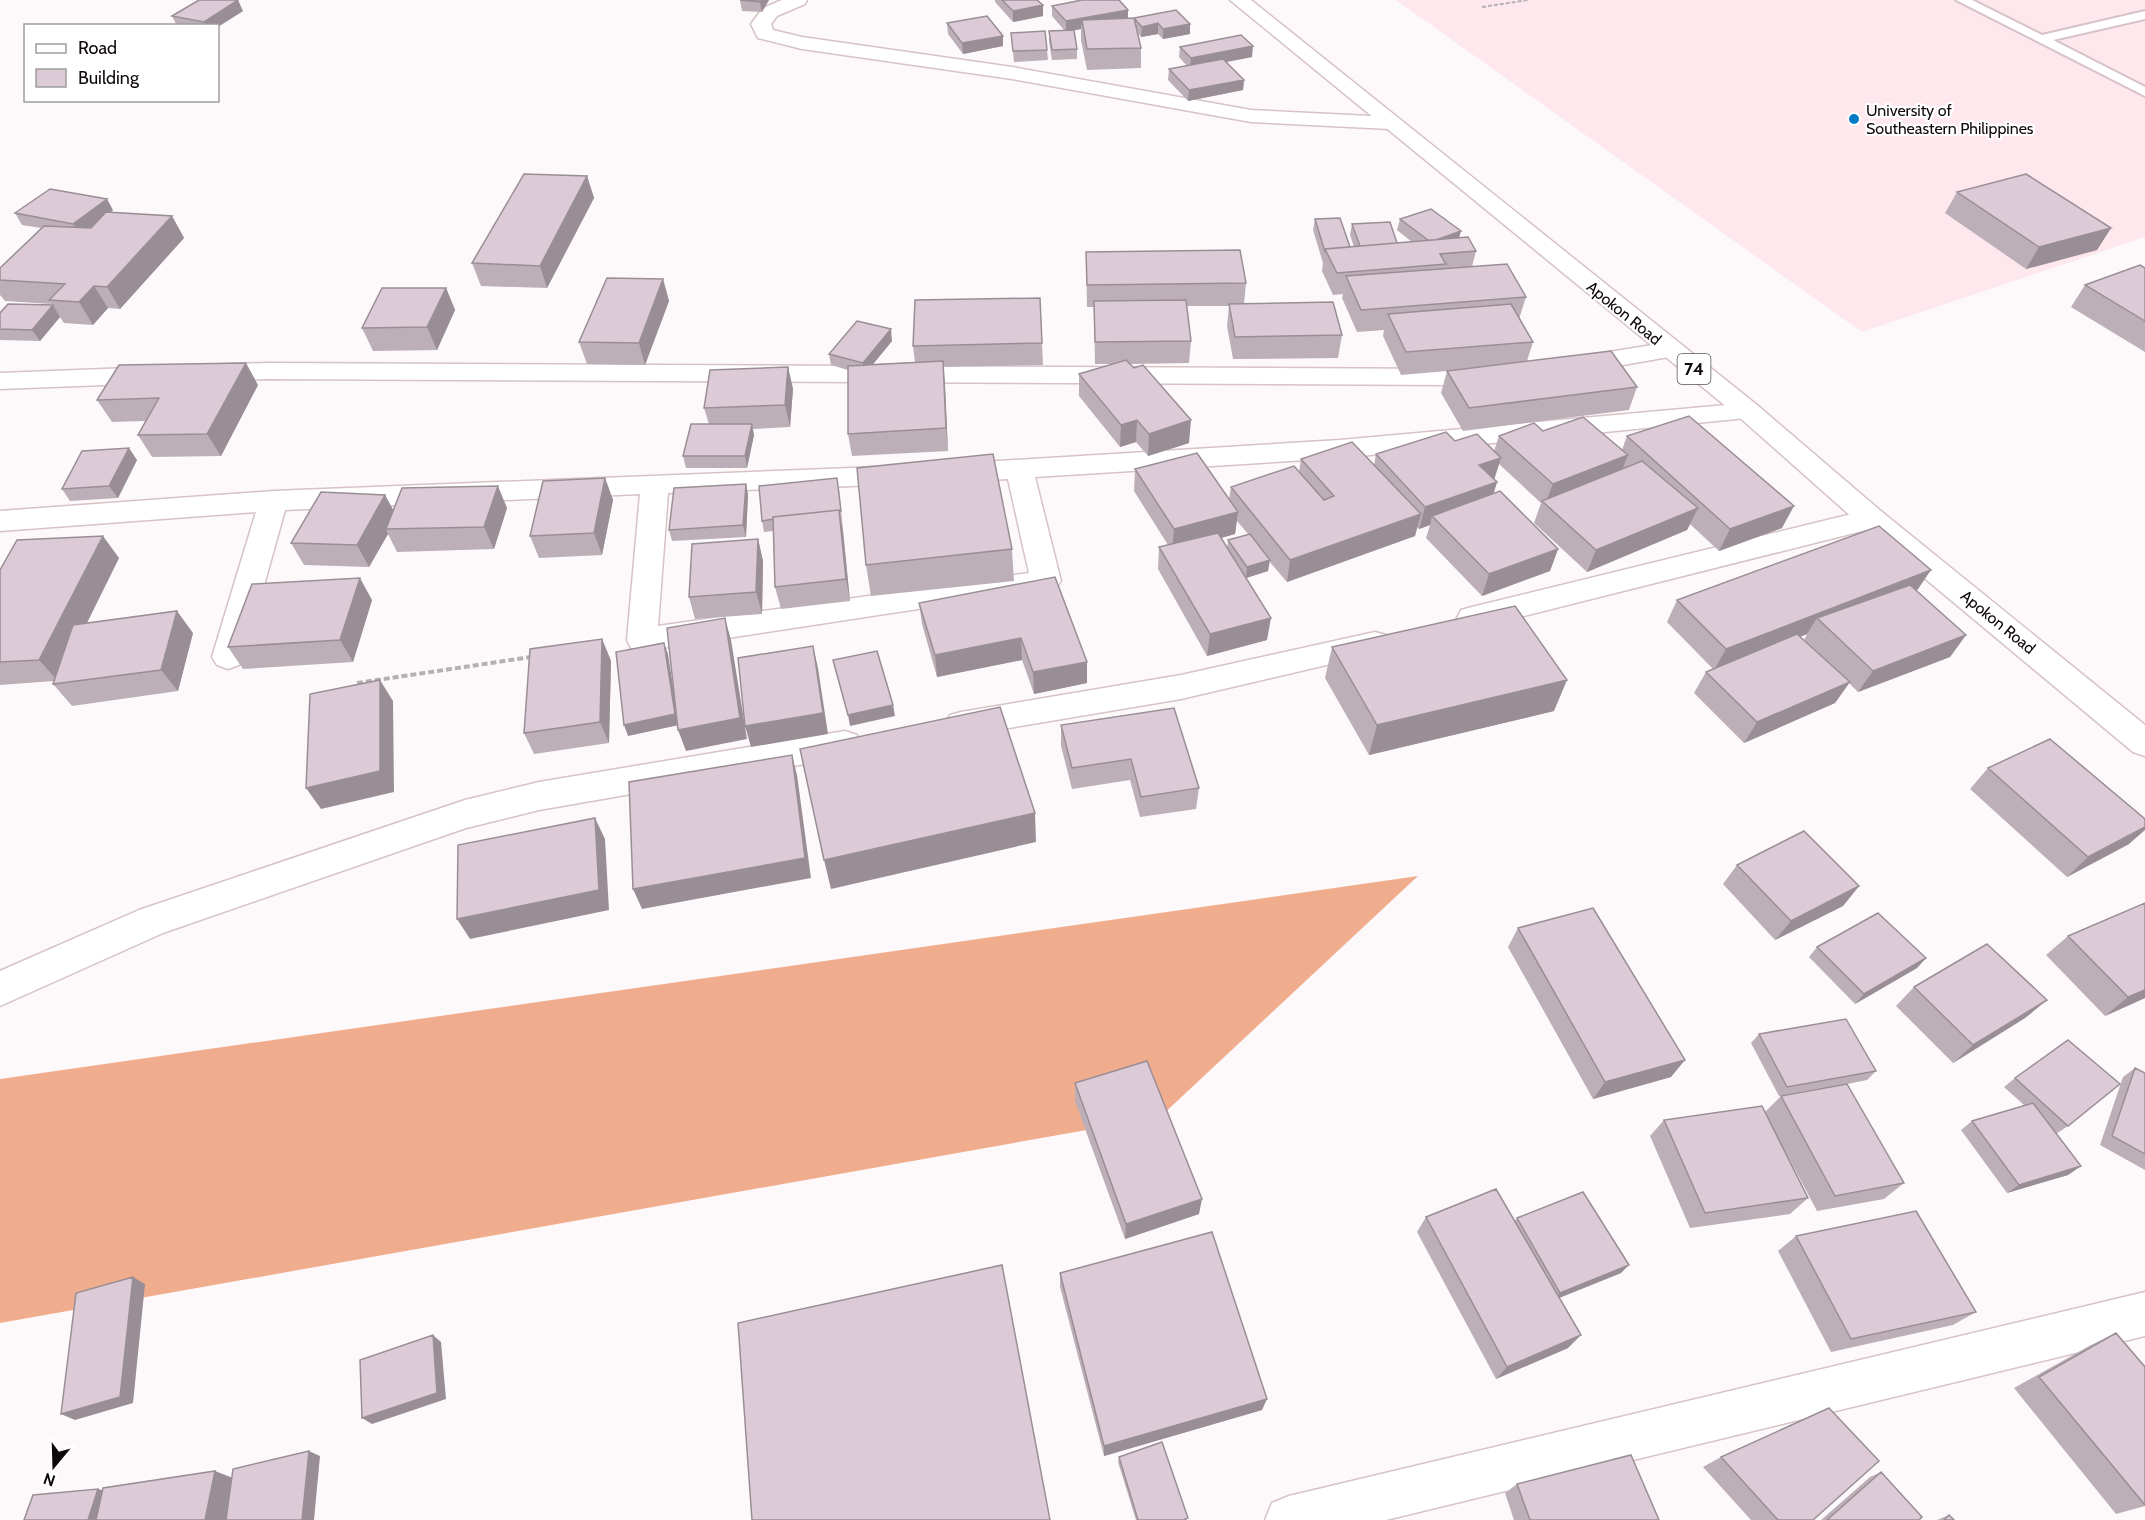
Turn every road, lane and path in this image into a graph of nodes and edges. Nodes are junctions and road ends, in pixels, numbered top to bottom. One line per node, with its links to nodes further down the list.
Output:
1 (798, 0): 9 (main road)
2 (1239, 0): 9 (main road, Apokon Road / 74)
3 (1528, 0): 5 (path)
4 (1962, 0): 7 (lane)
5 (1482, 7)
6 (2145, 15): 7 (lane)
7 (2041, 39): 8 (lane)
8 (2145, 92)
9 (1390, 123): 10 (main road, Apokon Road / 74)
10 (1671, 350): 11 (main road); 14 (main road, Apokon Road / 74)
11 (1544, 369)
12 (1514, 373): 13 (main road)
13 (0, 381)
14 (1748, 411): 15 (main road); 18 (main road, Apokon Road / 74)
15 (1020, 470): 16 (main road); 16 (main road)
16 (655, 484): 17 (main road)
17 (274, 500): 19 (main road); 23 (main road)
18 (1872, 519): 20 (main road); 27 (main road, Apokon Road / 74)
19 (0, 521)
20 (1443, 626)
21 (1408, 634): 25 (main road)
22 (539, 656): 24 (path)
23 (228, 657)
24 (357, 683)
25 (933, 729)
26 (876, 739): 28 (main road)
27 (2145, 743)
28 (0, 989)
29 (2145, 1314): 30 (main road)
30 (1289, 1520)

